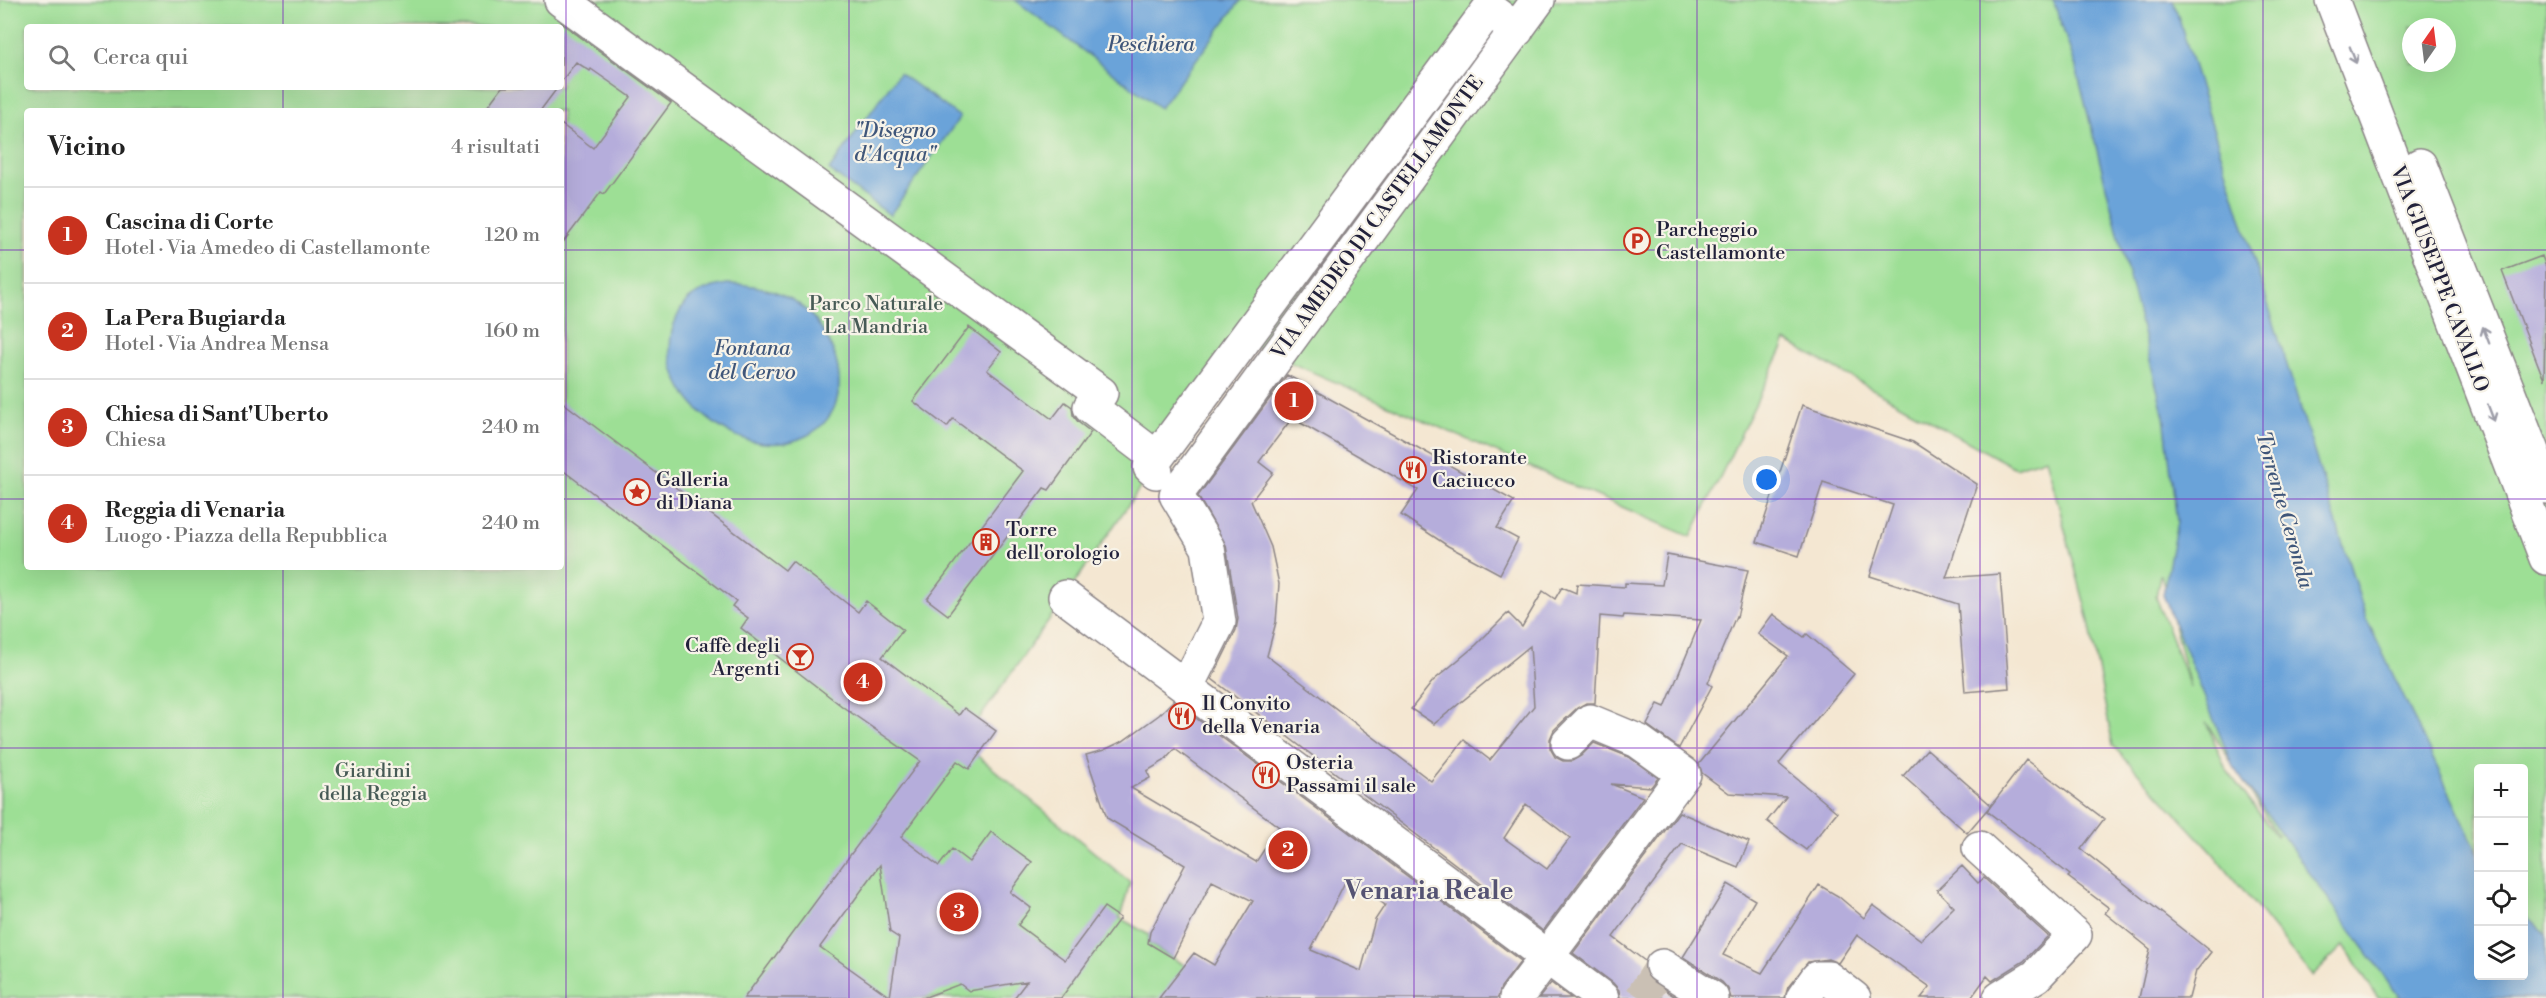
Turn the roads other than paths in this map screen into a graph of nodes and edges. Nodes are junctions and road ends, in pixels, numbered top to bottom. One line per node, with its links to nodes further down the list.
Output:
1 (561, 0): 6 (street)
2 (1538, 0): 5 (street, VIA AMEDEO DI CASTELLAMONTE)
3 (2332, 0): 9 (street, VIA GIUSEPPE CAVALLO, one-way to 9)
4 (2355, 0): 7 (street, VIA GIUSEPPE CAVALLO, one-way to 4)
5 (1517, 30): 6 (street); 8 (street, VIA AMEDEO DI CASTELLAMONTE)
6 (1157, 458): 8 (street)
7 (2546, 487)
8 (1178, 492): 11 (street)
9 (2546, 558)
10 (1065, 597): 11 (street)
11 (1187, 686): 14 (street)
12 (1568, 743): 14 (street)
13 (1979, 848): 21 (street)
14 (1547, 957): 16 (street); 17 (street)
15 (1662, 966): 18 (street)
16 (1516, 998)
17 (1602, 998)
18 (1712, 998)
19 (1803, 998): 20 (street)
20 (1854, 998)
21 (2000, 998)

